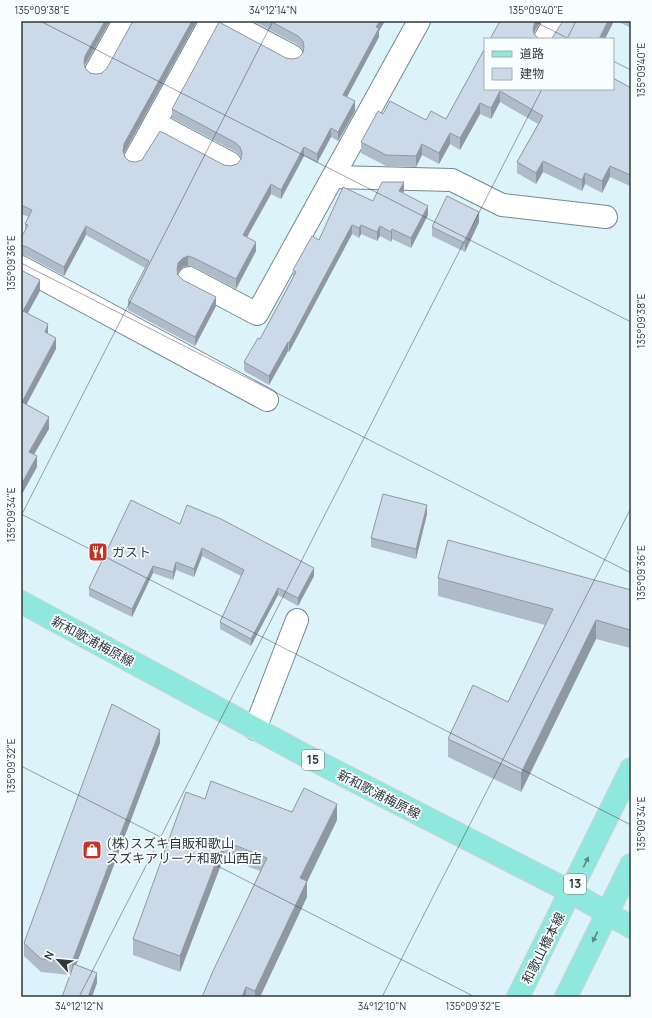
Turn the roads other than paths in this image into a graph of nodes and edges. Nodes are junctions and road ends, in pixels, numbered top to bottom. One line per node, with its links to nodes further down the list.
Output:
1 (124, 21): 8 (street)
2 (211, 21): 9 (street)
3 (226, 21): 7 (street)
4 (419, 21): 12 (street)
5 (555, 21): 6 (street)
6 (546, 38)
7 (292, 56)
8 (96, 71)
9 (155, 123): 10 (street); 11 (street)
10 (135, 159)
11 (230, 163)
12 (334, 177): 13 (street); 15 (street)
13 (606, 217)
14 (21, 267): 16 (street)
15 (189, 278)
16 (267, 400)
17 (21, 602): 19 (main road, 新和歌浦梅原線 / 15)
18 (297, 620): 19 (street)
19 (255, 729): 22 (main road, 新和歌浦梅原線 / 15)
20 (631, 769): 22 (main road, 和歌山橋本線 / 13, one-way to 20)
21 (631, 865): 23 (main road)
22 (571, 892): 23 (main road, 新和歌浦梅原線 / 15); 25 (main road, 和歌山橋本線 / 13)
23 (607, 914): 24 (main road, 新和歌浦梅原線 / 15); 26 (main road, one-way to 26)
24 (631, 928)
25 (518, 997)
26 (566, 997)

